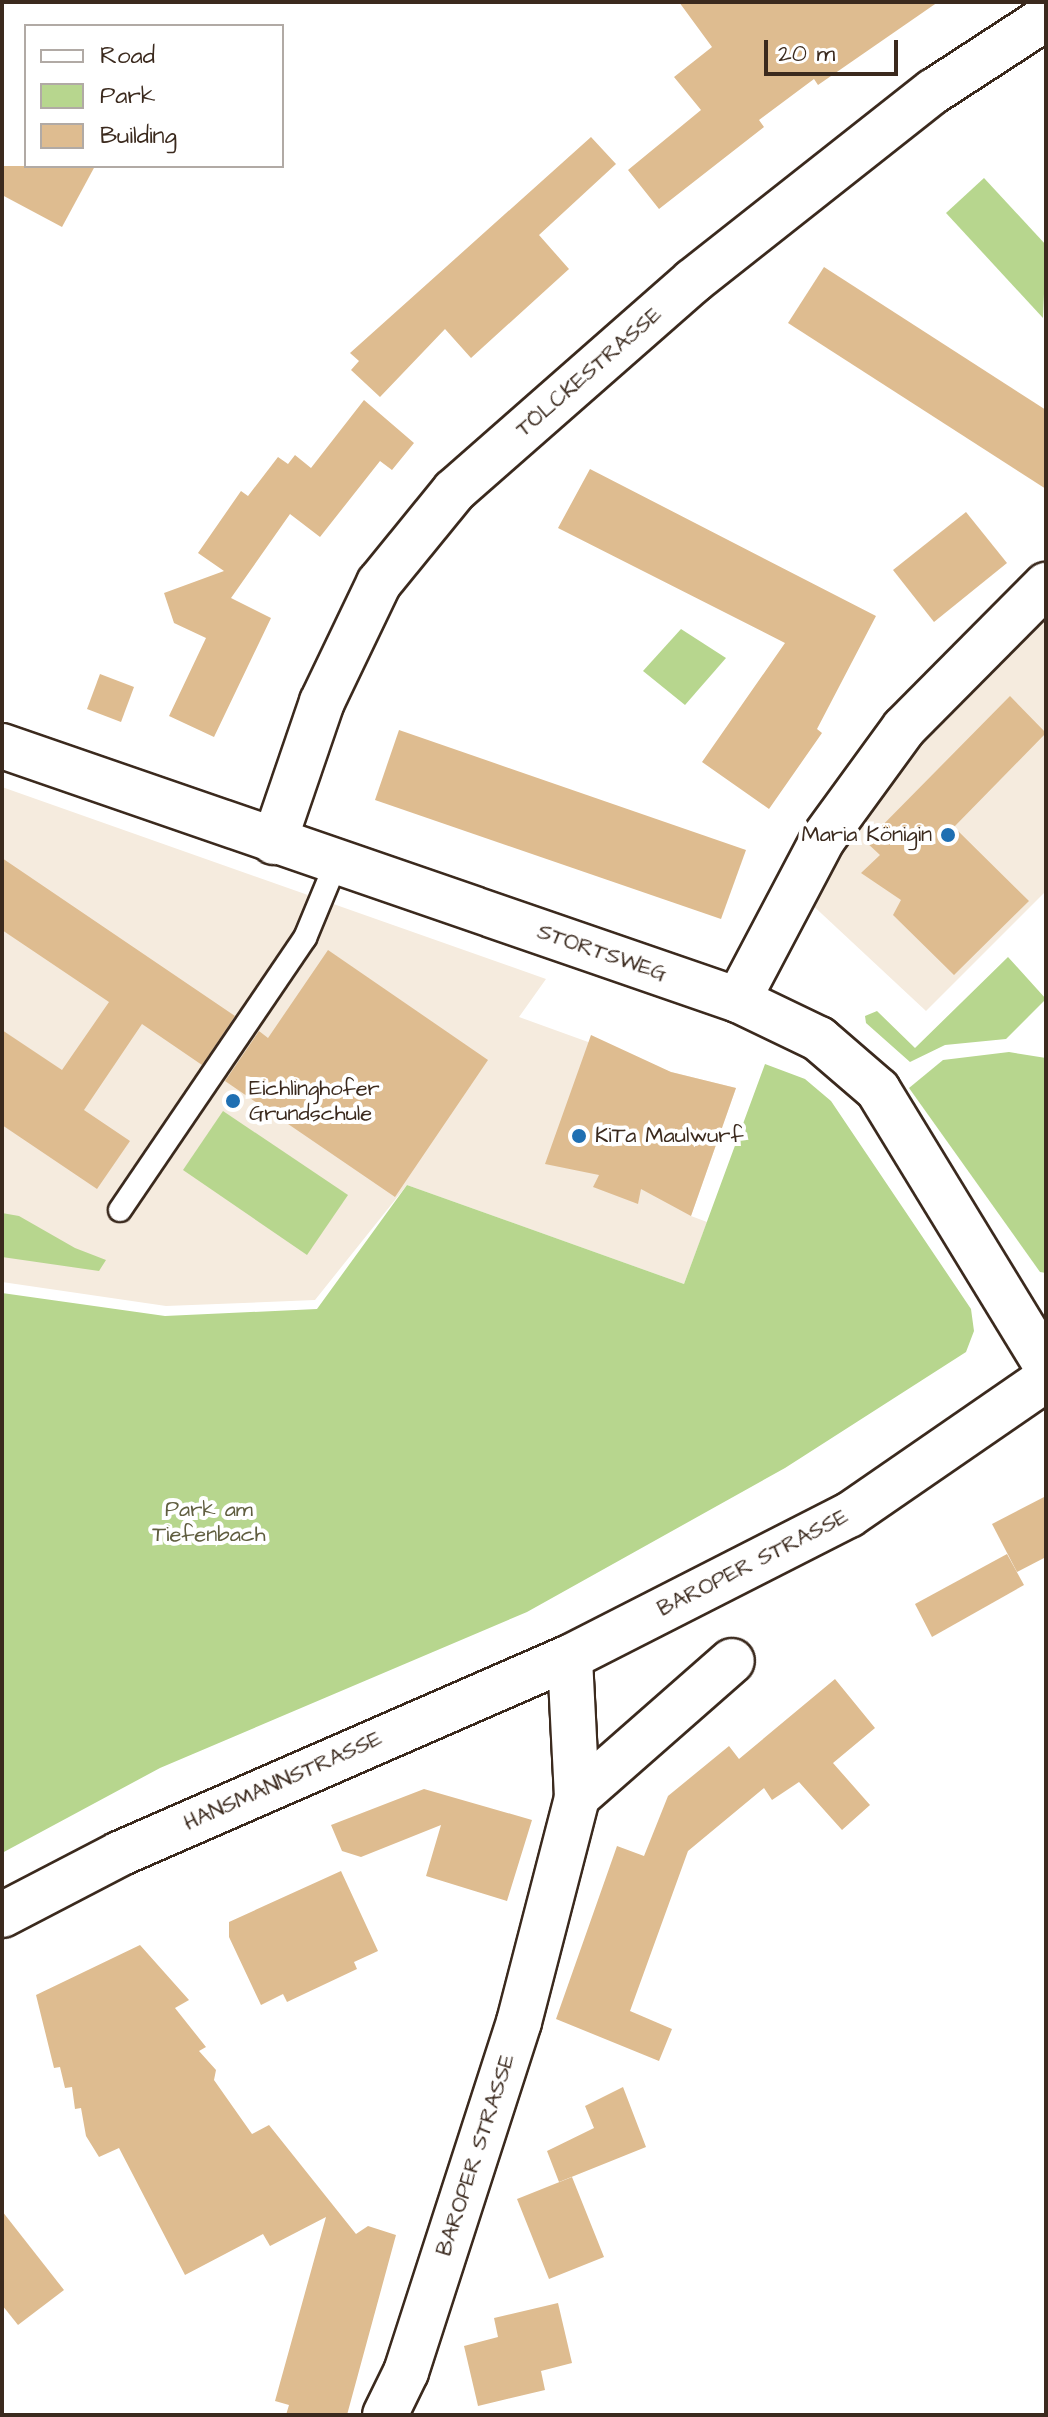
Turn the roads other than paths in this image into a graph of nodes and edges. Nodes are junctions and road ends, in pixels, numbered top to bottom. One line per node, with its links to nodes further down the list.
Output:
1 (1046, 18): 4 (street, TÖLCKESTRASSE)
2 (1046, 585): 6 (street)
3 (2, 746): 4 (street, STORTSWEG)
4 (274, 842): 5 (street, STORTSWEG)
5 (336, 863): 6 (street, STORTSWEG); 7 (lane)
6 (738, 1000): 8 (street, STORTSWEG)
7 (120, 1210)
8 (1046, 1365)
9 (1046, 1379): 10 (street, BAROPER STRASSE)
10 (570, 1657): 12 (street, BAROPER STRASSE); 13 (street, HANSMANNSTRASSE)
11 (732, 1661): 12 (street)
12 (577, 1797): 14 (street, BAROPER STRASSE)
13 (2, 1915)
14 (385, 2415)

